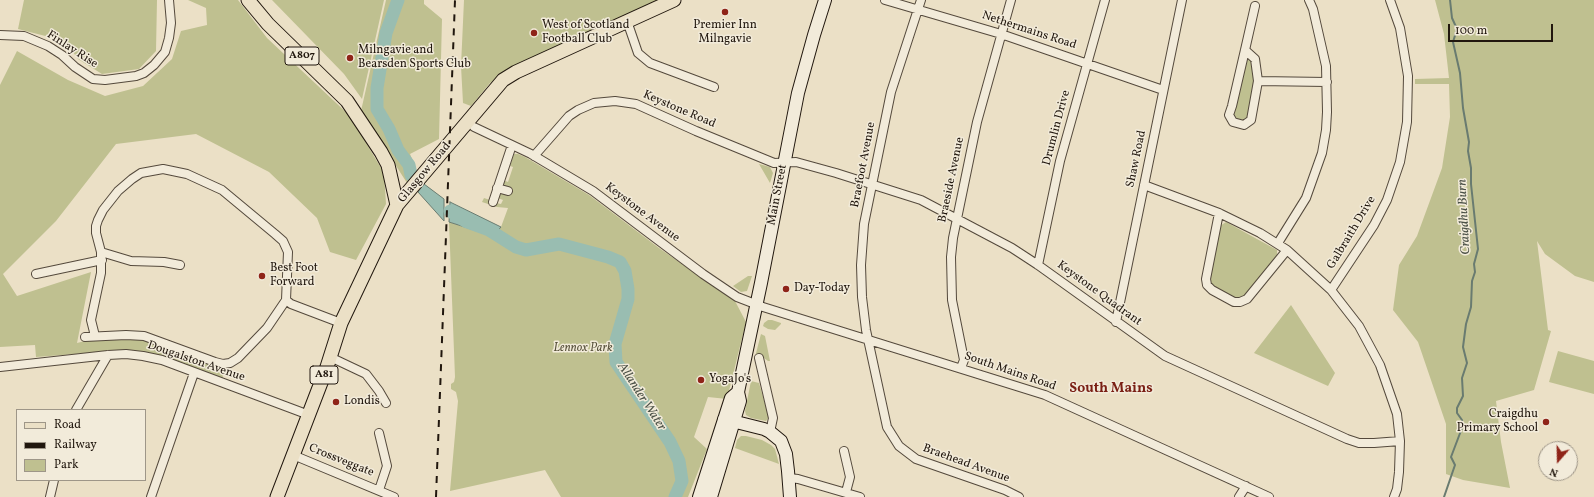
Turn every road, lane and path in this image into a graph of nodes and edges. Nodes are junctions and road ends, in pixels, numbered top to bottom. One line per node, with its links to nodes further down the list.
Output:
1 (169, 0): 16 (street, Finlay Rise)
2 (248, 0): 32 (main road, A807)
3 (674, 0): 14 (main road, Glasgow Road / A81)
4 (825, 0): 26 (main road, Main Street)
5 (885, 0): 13 (street, Nethermains Road)
6 (921, 0): 13 (street, Braefoot Avenue)
7 (1011, 0): 15 (street, Braeside Avenue)
8 (1105, 0): 18 (street, Drumlin Drive)
9 (1182, 0): 22 (street, Shaw Road)
10 (1309, 0): 20 (street)
11 (1390, 0): 41 (street, Galbraith Drive)
12 (1255, 6): 17 (street)
13 (918, 10): 15 (street, Nethermains Road); 27 (street, Braefoot Avenue)
14 (627, 21): 21 (street); 32 (main road, Glasgow Road / A81)
15 (1001, 34): 18 (street, Nethermains Road); 34 (street, Braeside Avenue)
16 (0, 35)
17 (1245, 50): 19 (street); 19 (street)
18 (1088, 63): 22 (street, Nethermains Road); 39 (street, Drumlin Drive)
19 (1258, 81): 20 (street)
20 (1328, 82): 35 (street)
21 (714, 87)
22 (1163, 90): 28 (street, Shaw Road)
23 (474, 127): 24 (street, Keystone Avenue)
24 (512, 145): 25 (street, Keystone Avenue); 29 (street)
25 (534, 156): 26 (street, Keystone Road); 43 (street, Keystone Avenue)
26 (784, 162): 27 (street, Keystone Quadrant); 43 (main road, Main Street)
27 (872, 185): 34 (street, Keystone Quadrant); 48 (street, Braefoot Avenue)
28 (1144, 185): 33 (street); 44 (street, Shaw Road)
29 (497, 188): 30 (street); 31 (street)
30 (508, 191)
31 (493, 202)
32 (397, 205): 45 (main road, Glasgow Road / A81)
33 (1219, 213): 35 (street); 36 (street)
34 (956, 219): 39 (street, Keystone Quadrant); 53 (street, Braeside Avenue)
35 (1278, 243): 36 (street)
36 (1287, 250): 41 (street)
37 (101, 256): 38 (street); 40 (street); 42 (street); 46 (street)
38 (180, 265)
39 (1038, 265): 44 (street, Keystone Quadrant)
40 (36, 274)
41 (1331, 290): 61 (street)
42 (286, 300): 45 (street); 46 (street)
43 (756, 304): 48 (street, South Mains Road); 58 (main road, Main Street)
44 (1116, 322): 61 (street, Keystone Quadrant)
45 (341, 323): 50 (main road, Glasgow Road / A81)
46 (95, 336): 47 (street)
47 (85, 337)
48 (868, 340): 53 (street, South Mains Road); 70 (street, Braehead Avenue)
49 (108, 355): 52 (street, Dougalston Avenue); 54 (street, Dougalston Avenue); 56 (street)
50 (330, 357): 55 (street); 57 (main road, Glasgow Road / A81)
51 (759, 358): 59 (street)
52 (0, 366)
53 (961, 368): 66 (street, South Mains Road)
54 (194, 373): 57 (street, Dougalston Avenue); 72 (street)
55 (386, 403)
56 (77, 409)
57 (309, 415): 63 (main road, Glasgow Road / A81)
58 (729, 420): 59 (main road); 75 (main road, Main Street); 76 (main road, Main Street)
59 (770, 432): 64 (main road)
60 (379, 433): 67 (street, Crossveggate)
61 (1400, 441): 82 (street)
62 (844, 451): 68 (street)
63 (293, 455): 67 (street, Crossveggate); 73 (main road, Glasgow Road / A81)
64 (789, 478): 69 (street); 77 (main road)
65 (54, 481): 71 (street)
66 (1246, 486): 80 (street); 81 (street, South Mains Road)
67 (379, 490): 74 (street, Crossveggate)
68 (846, 492): 69 (street); 78 (street)
69 (835, 493)
70 (1005, 494): 79 (street, Braehead Avenue)
71 (50, 497)
72 (151, 497)
73 (277, 497)
74 (394, 497)
75 (699, 497)
76 (711, 497)
77 (790, 497)
78 (860, 497)
79 (1019, 497)
80 (1239, 497)
81 (1269, 497)
82 (1394, 497)

